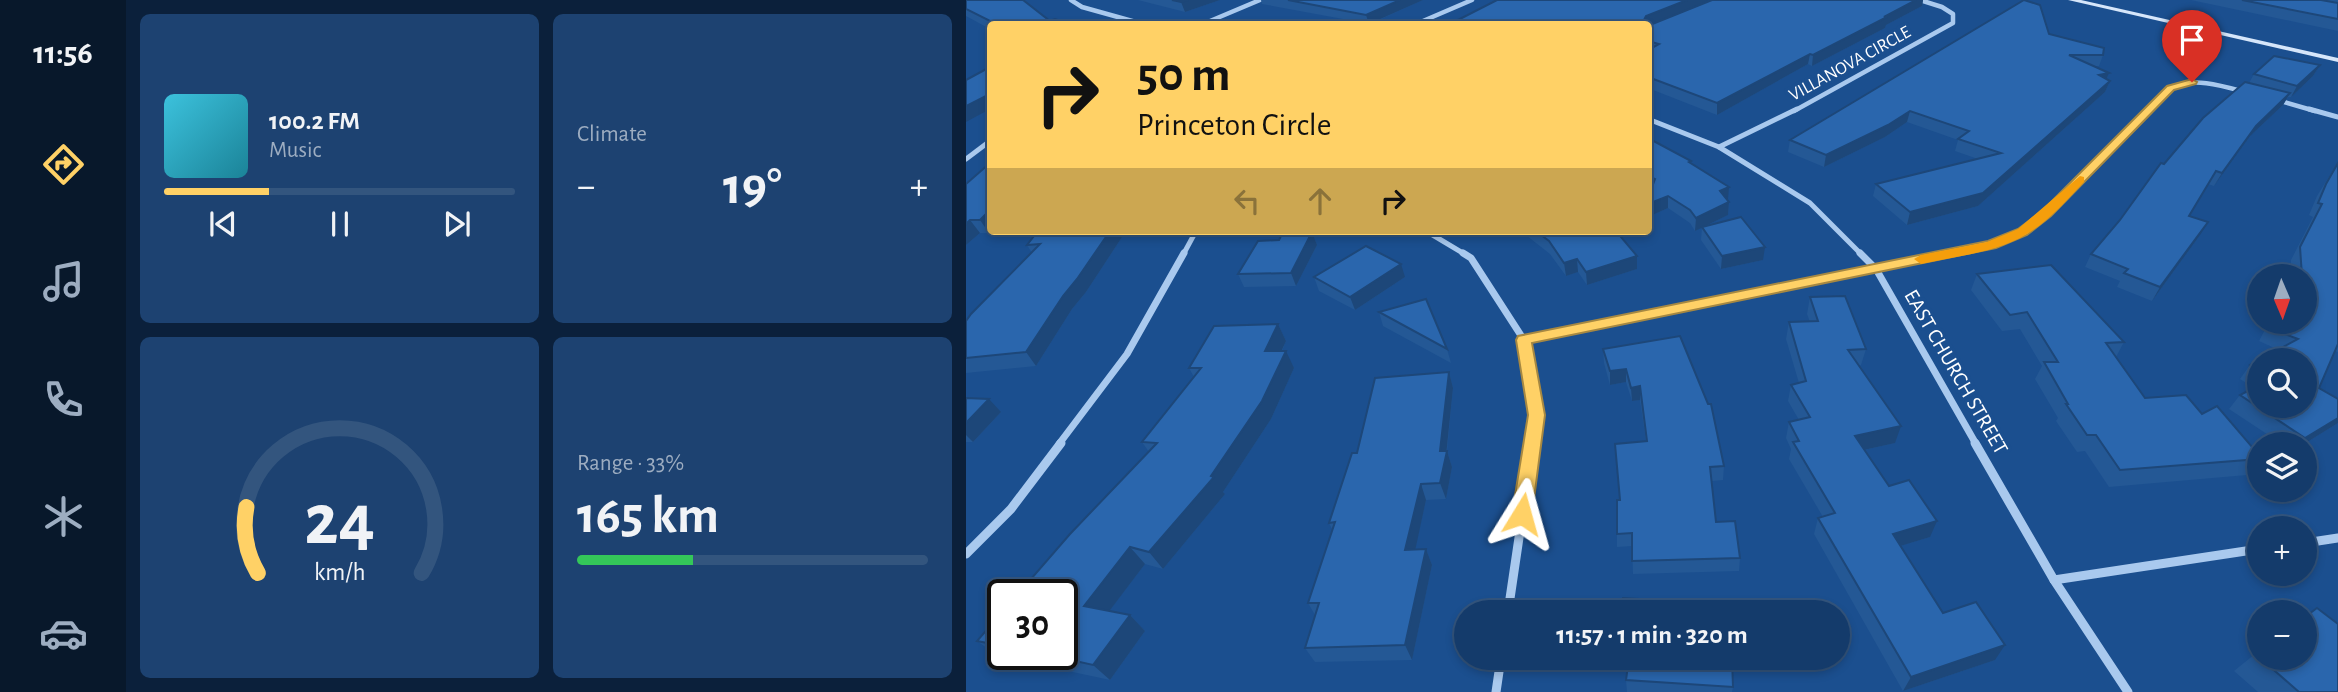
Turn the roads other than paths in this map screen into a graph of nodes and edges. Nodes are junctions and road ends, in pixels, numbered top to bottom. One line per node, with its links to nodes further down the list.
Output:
1 (1071, 0): 7 (street)
2 (1260, 0): 8 (street)
3 (1472, 0): 9 (street)
4 (1920, 0): 17 (street, VILLANOVA CIRCLE)
5 (2072, 0): 11 (main road)
6 (2114, 0): 10 (main road)
7 (1132, 21)
8 (1210, 21)
9 (1423, 21)
10 (2338, 51)
11 (2338, 60)
12 (2254, 94): 21 (street)
13 (2266, 97): 14 (street)
14 (2338, 117)
15 (1652, 121): 17 (street, EAST CHURCH STREET)
16 (987, 143): 18 (street)
17 (1718, 147): 21 (street, EAST CHURCH STREET)
18 (966, 159)
19 (1194, 235): 26 (street)
20 (1433, 235): 22 (street)
21 (1876, 269): 22 (street); 27 (street, EAST CHURCH STREET)
22 (1524, 340): 28 (street)
23 (2338, 538): 24 (street)
24 (2317, 541)
25 (2247, 552): 27 (street)
26 (966, 554)
27 (2054, 580): 31 (street, EAST CHURCH STREET)
28 (1510, 600)
29 (1499, 670): 30 (street)
30 (1496, 692)
31 (2128, 692)

